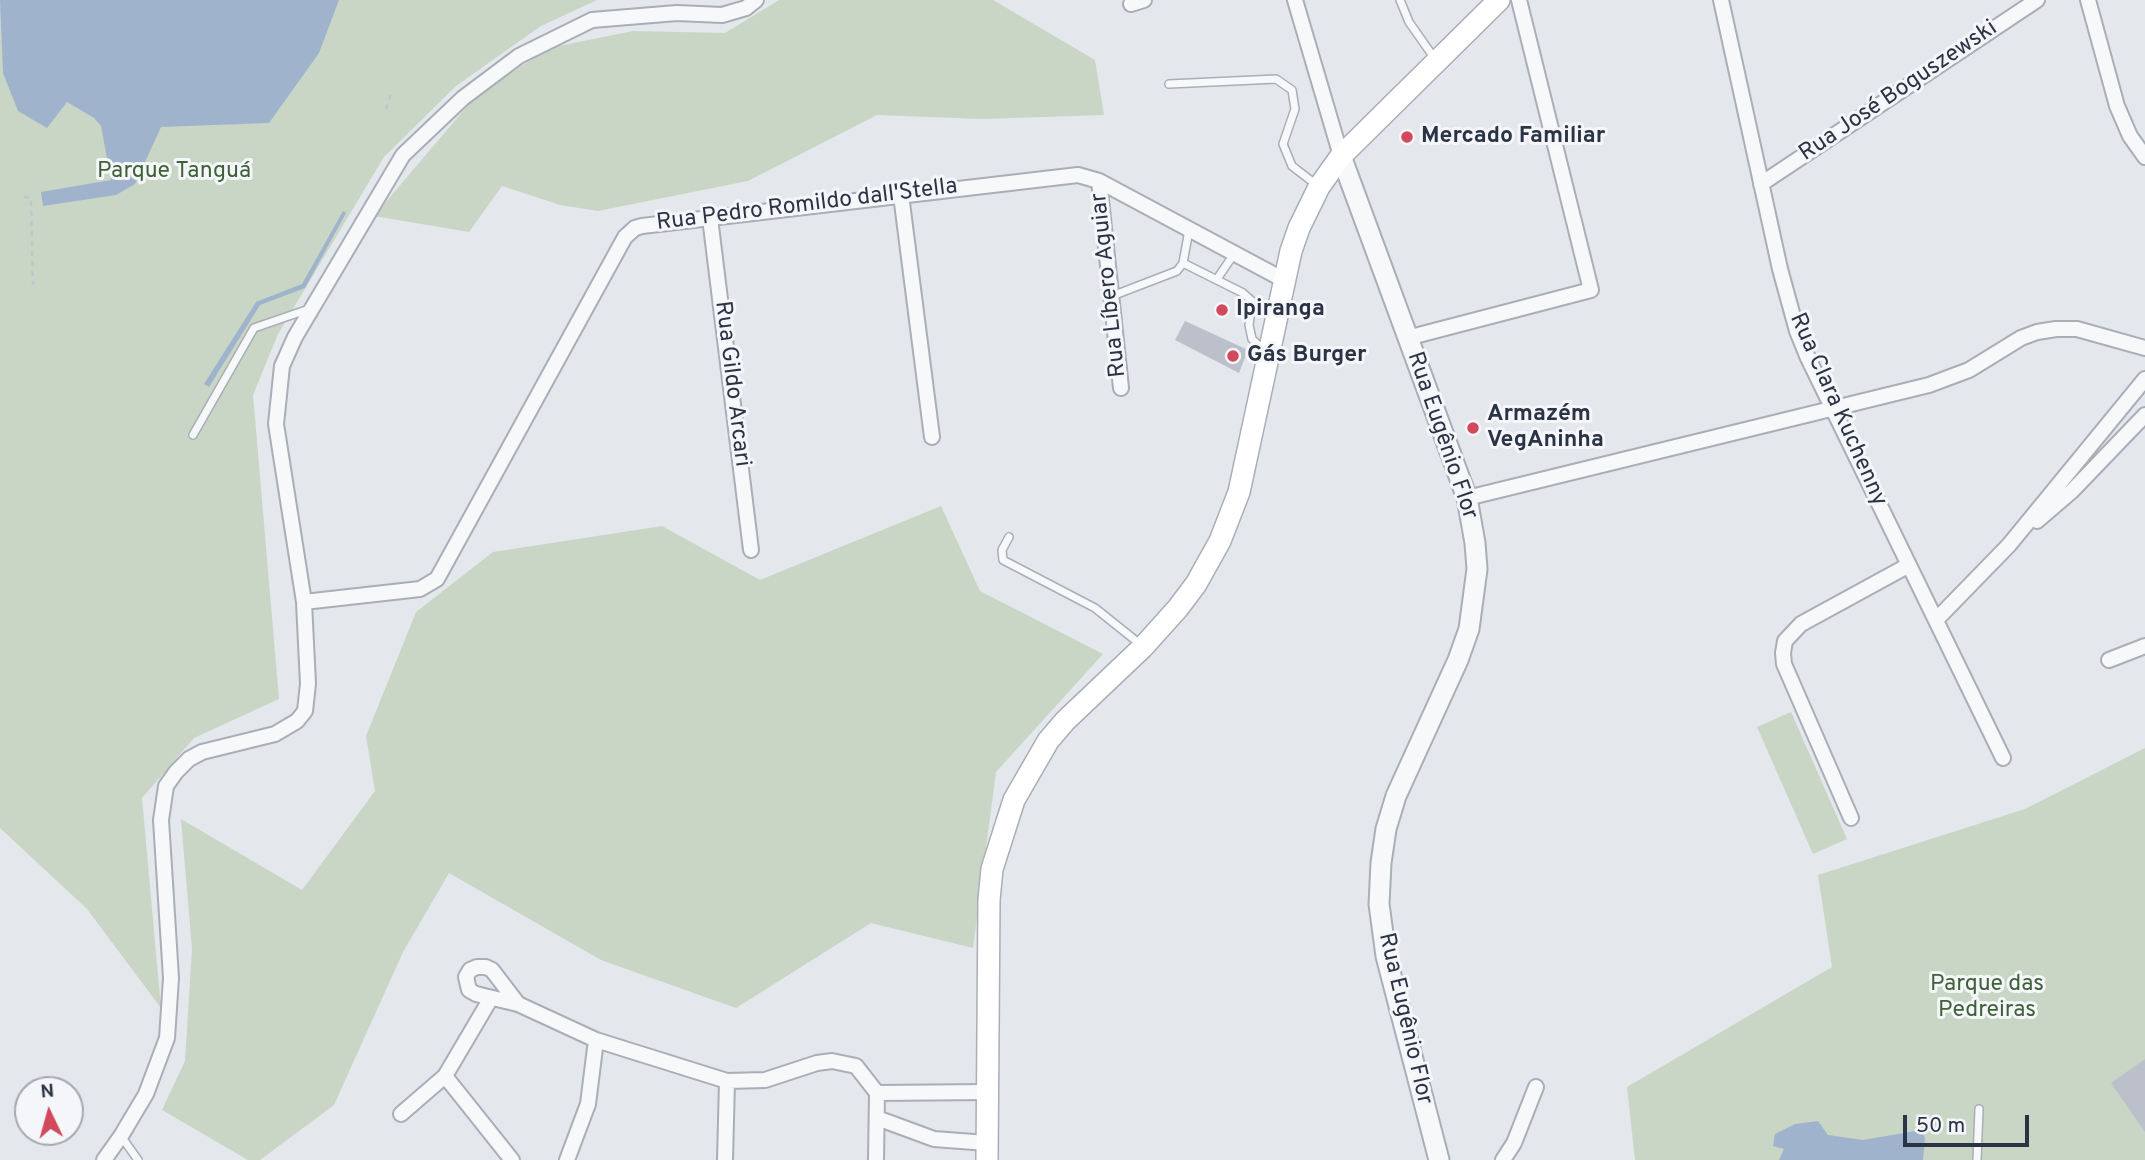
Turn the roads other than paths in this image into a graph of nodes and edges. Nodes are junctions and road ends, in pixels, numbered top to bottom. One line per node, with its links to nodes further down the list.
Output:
1 (756, 0): 24 (street)
2 (1295, 0): 11 (street, Rua Eugênio Flor)
3 (1400, 0): 9 (lane)
4 (1499, 0): 9 (main road)
5 (1519, 0): 25 (street)
6 (1721, 0): 14 (street, Rua Clara Kuchenny)
7 (2037, 0): 14 (street, Rua José Boguszewski)
8 (2088, 0): 12 (street)
9 (1437, 63): 11 (main road)
10 (1169, 84): 15 (lane)
11 (1341, 156): 15 (main road); 25 (street, Rua Eugênio Flor)
12 (2145, 157)
13 (1099, 181): 16 (street, Rua Pedro Romildo dall'Stella); 18 (street, Rua Pedro Romildo dall'Stella); 23 (street, Rua Líbero Aguiar)
14 (1762, 184): 30 (street, Rua Clara Kuchenny)
15 (1319, 187): 22 (main road)
16 (901, 195): 17 (street, Rua Pedro Romildo dall'Stella); 33 (street)
17 (710, 218): 37 (street, Rua Gildo Arcari); 39 (street, Rua Pedro Romildo dall'Stella)
18 (1189, 230): 19 (street, Rua Pedro Romildo dall'Stella); 20 (lane)
19 (1234, 254): 21 (lane); 22 (street, Rua Pedro Romildo dall'Stella)
20 (1183, 263): 21 (lane); 23 (lane)
21 (1217, 279): 27 (lane)
22 (1284, 281): 27 (main road)
23 (1111, 296): 29 (street, Rua Líbero Aguiar)
24 (313, 308): 32 (lane); 39 (street)
25 (1407, 338): 34 (street, Rua Eugênio Flor)
26 (2145, 348): 30 (street)
27 (1268, 354): 42 (main road)
28 (2145, 379): 36 (street)
29 (1121, 388)
30 (1832, 409): 34 (street); 38 (street, Rua Clara Kuchenny)
31 (2145, 415): 36 (street)
32 (193, 435)
33 (932, 437)
34 (1467, 498): 65 (street, Rua Eugênio Flor)
35 (1009, 537): 42 (lane)
36 (2009, 545): 40 (street)
37 (751, 550)
38 (1909, 565): 40 (street, Rua Clara Kuchenny); 45 (street)
39 (304, 602): 57 (street)
40 (1936, 620): 44 (street, Rua Clara Kuchenny)
41 (2145, 646): 43 (street)
42 (1143, 647): 52 (main road)
43 (2109, 660)
44 (2003, 758)
45 (1851, 818)
46 (491, 998): 47 (street); 47 (street); 49 (street)
47 (518, 1004): 48 (street)
48 (596, 1040): 50 (street); 62 (street)
49 (445, 1076): 55 (street); 61 (street)
50 (727, 1081): 53 (street); 63 (street)
51 (1536, 1087): 66 (street)
52 (988, 1092): 53 (street); 58 (main road)
53 (877, 1093): 56 (street)
54 (1979, 1109): 67 (lane)
55 (401, 1114)
56 (877, 1118): 58 (street); 64 (street)
57 (121, 1136): 59 (street); 60 (lane)
58 (987, 1152)
59 (104, 1160)
60 (138, 1160)
61 (512, 1160)
62 (567, 1160)
63 (725, 1160)
64 (876, 1160)
65 (1439, 1160)
66 (1503, 1160)
67 (1977, 1160)

